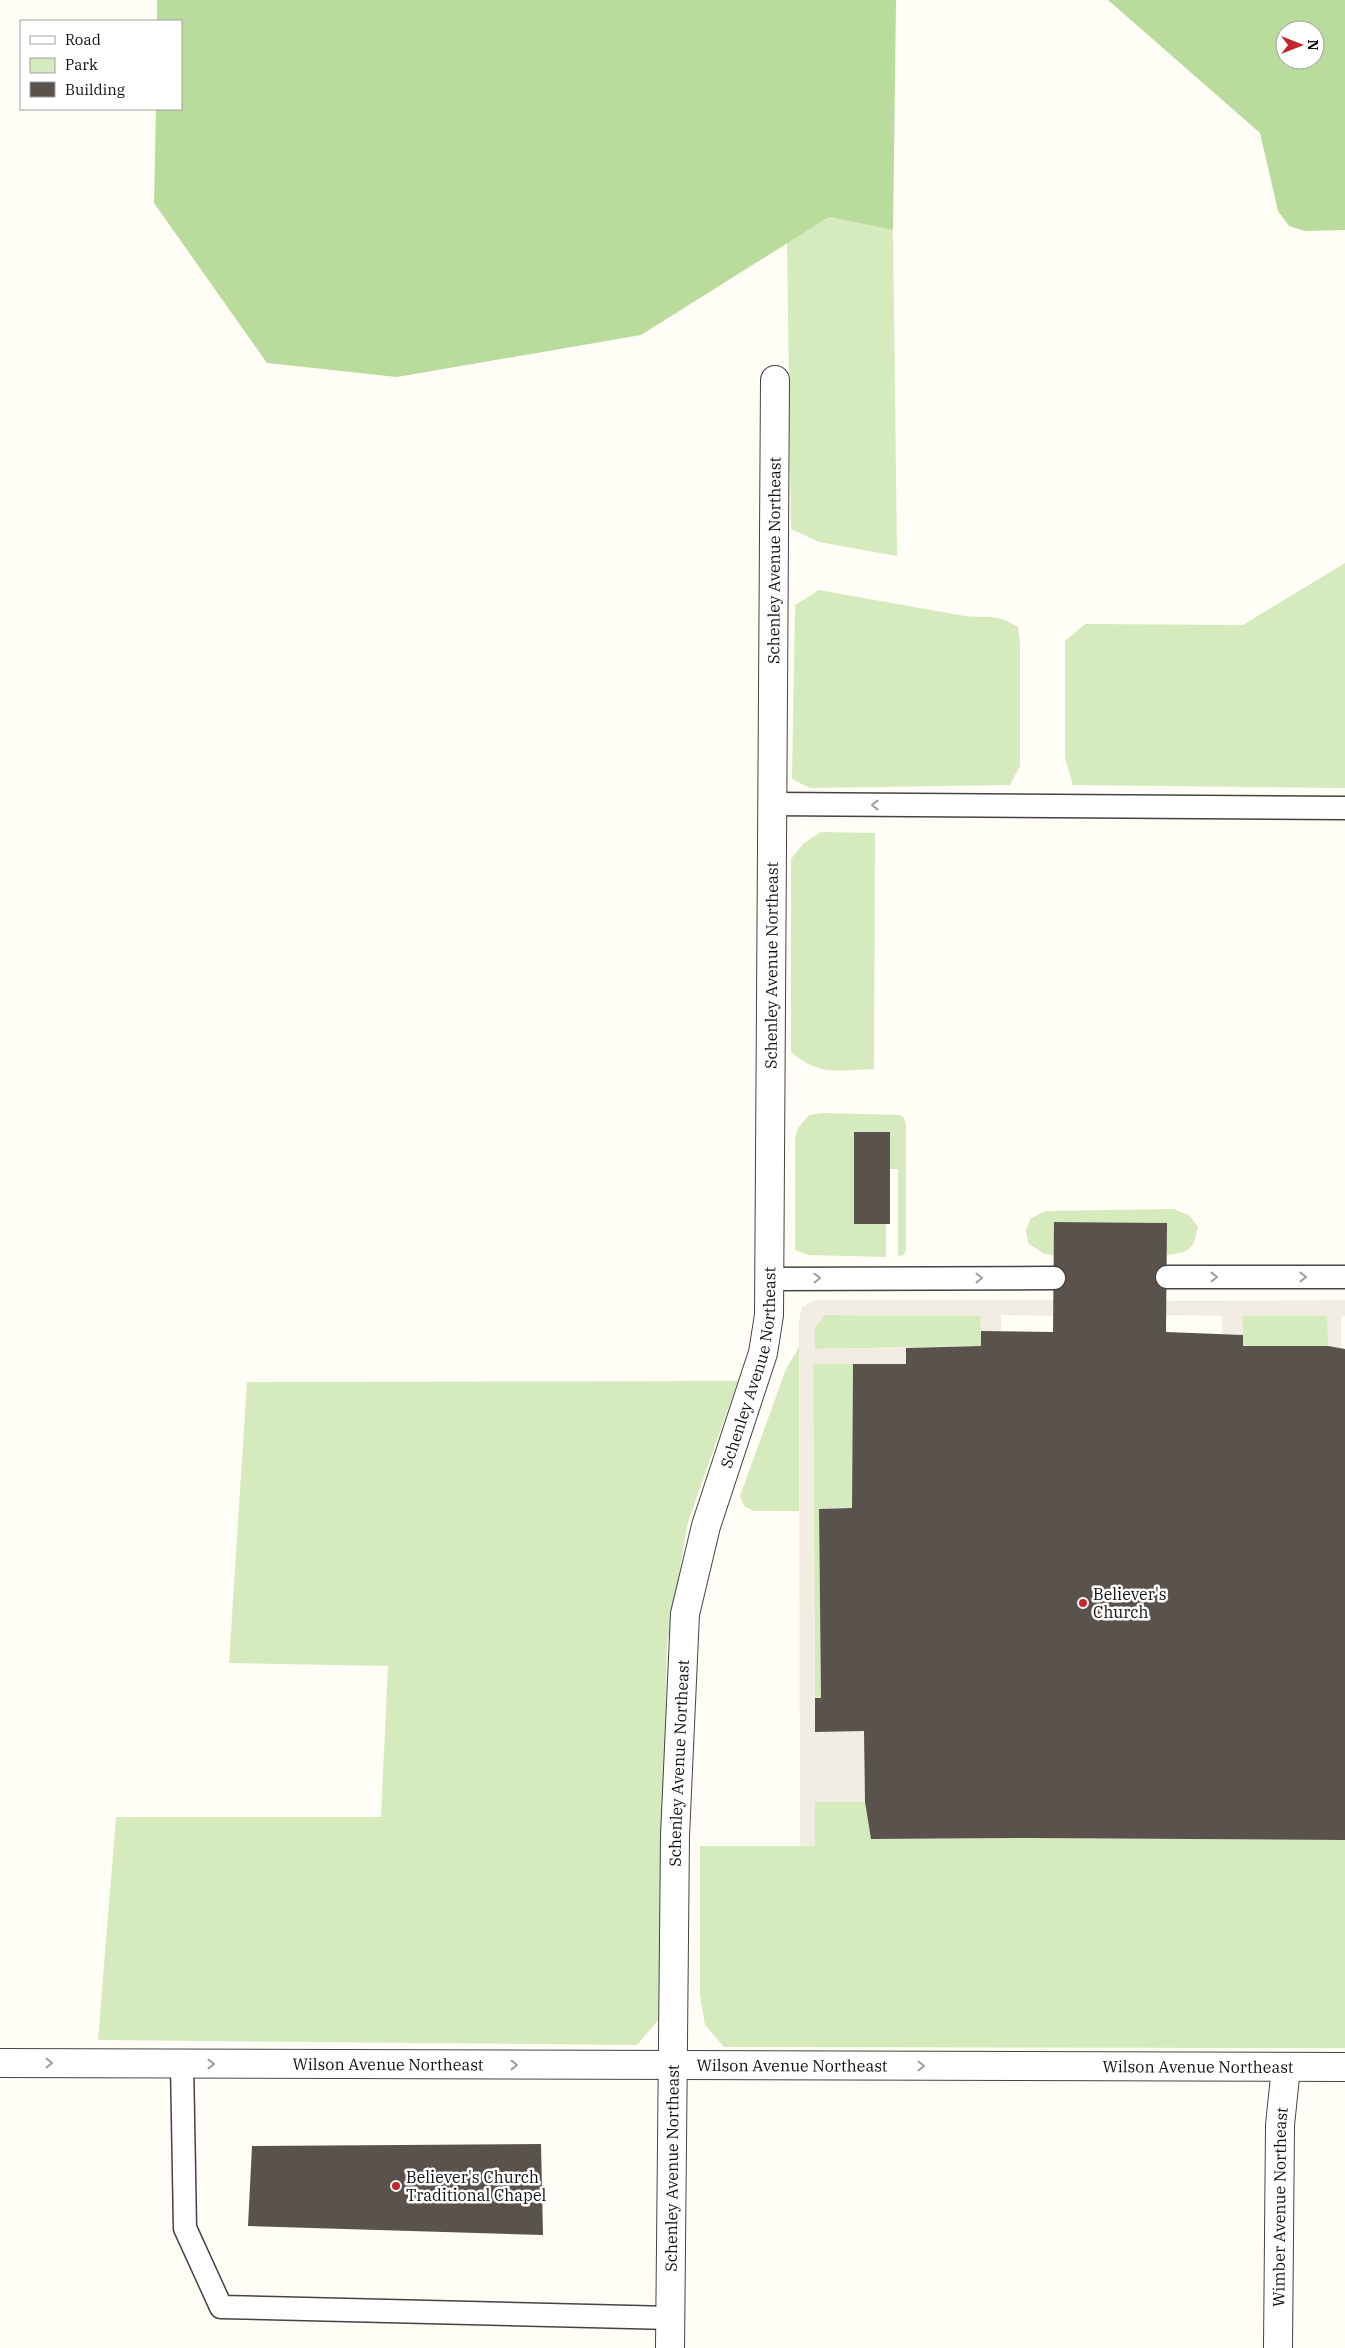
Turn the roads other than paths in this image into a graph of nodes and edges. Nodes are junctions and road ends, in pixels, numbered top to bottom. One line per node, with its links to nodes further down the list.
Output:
1 (775, 380): 2 (street, Schenley Avenue Northeast)
2 (772, 804): 3 (lane, one-way to 2); 7 (street, Schenley Avenue Northeast)
3 (1345, 808)
4 (1167, 1277): 5 (lane, one-way to 5)
5 (1345, 1277)
6 (1054, 1278): 7 (lane, one-way to 6)
7 (768, 1279): 10 (street, Schenley Avenue Northeast)
8 (0, 2063): 9 (street, Wilson Avenue Northeast, one-way to 9)
9 (182, 2064): 10 (street, Wilson Avenue Northeast, one-way to 10); 13 (lane)
10 (673, 2066): 11 (street, Wilson Avenue Northeast, one-way to 11); 13 (street, Schenley Avenue Northeast)
11 (1286, 2067): 12 (street, Wilson Avenue Northeast); 15 (street, Wimber Avenue Northeast)
12 (1345, 2067)
13 (671, 2318): 14 (street, Schenley Avenue Northeast)
14 (670, 2348)
15 (1278, 2348)

